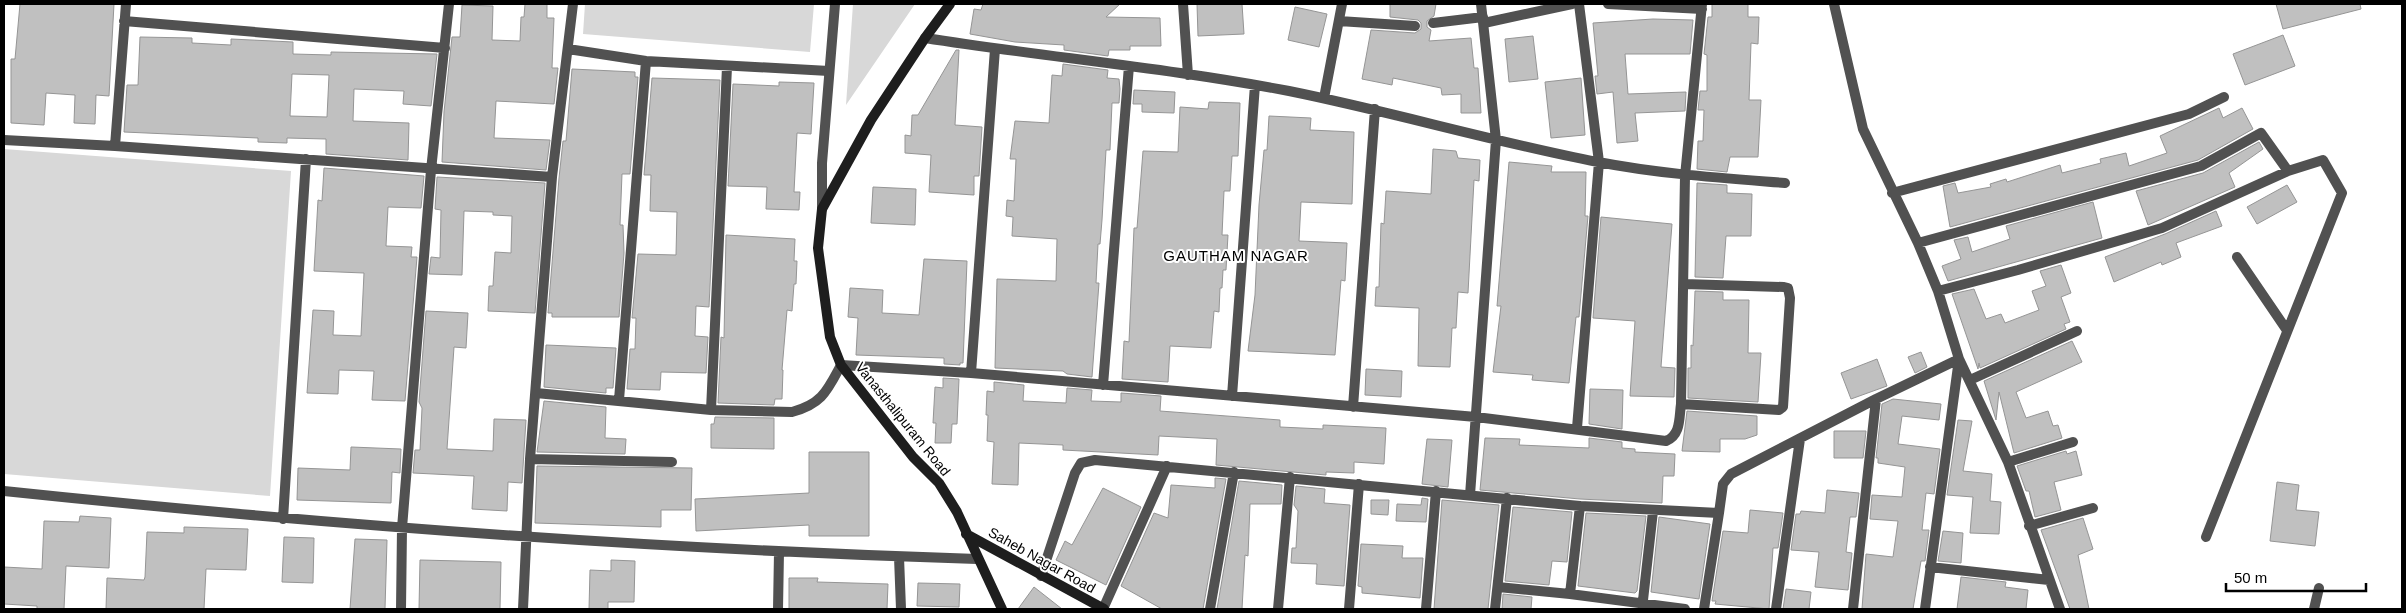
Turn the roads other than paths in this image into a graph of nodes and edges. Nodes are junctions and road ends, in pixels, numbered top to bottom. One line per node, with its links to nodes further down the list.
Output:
1 (126, 4): 15 (street)
2 (449, 4): 20 (street)
3 (573, 4): 21 (street)
4 (835, 4): 26 (street)
5 (950, 4): 19 (street, Vanasthalipuram Road)
6 (1183, 4): 27 (street)
7 (1342, 4): 16 (street)
8 (1481, 4): 14 (street)
9 (1572, 4): 14 (street)
10 (1579, 4): 36 (street)
11 (1608, 4): 13 (street)
12 (1834, 4): 42 (street)
13 (1702, 6): 39 (street)
14 (1484, 20): 17 (street); 33 (street)
15 (124, 21): 20 (street); 34 (street)
16 (1339, 22): 18 (street); 30 (street)
17 (1433, 23)
18 (1415, 26)
19 (925, 38): 22 (street); 43 (street, Vanasthalipuram Road)
20 (445, 48): 37 (street)
21 (568, 49): 23 (street); 40 (street)
22 (995, 49): 24 (street); 52 (street)
23 (646, 61): 25 (street); 58 (street)
24 (1129, 66): 27 (street); 54 (street)
25 (727, 67): 26 (street); 61 (street)
26 (829, 71): 43 (street)
27 (1188, 75): 28 (street)
28 (1255, 85): 30 (street); 56 (street)
29 (2224, 96): 42 (street)
30 (1324, 98): 31 (street)
31 (1375, 109): 33 (street); 60 (street)
32 (4, 140): 34 (street)
33 (1496, 140): 36 (street); 62 (street)
34 (115, 146): 35 (street)
35 (306, 159): 37 (street); 81 (street)
36 (1599, 162): 39 (street); 63 (street)
37 (431, 170): 40 (street); 83 (street)
38 (2288, 171): 44 (street); 47 (street); 48 (street)
39 (1685, 176): 41 (street); 46 (street)
40 (552, 177): 55 (street)
41 (1785, 183)
42 (1892, 193): 44 (street)
43 (822, 210): 51 (street, Vanasthalipuram Road)
44 (1918, 243): 47 (street)
45 (2237, 257): 48 (street)
46 (1684, 284): 59 (street); 59 (street)
47 (1938, 291): 50 (street)
48 (2286, 329): 86 (street)
49 (2077, 332): 53 (street)
50 (1959, 360): 53 (street); 57 (street); 90 (street)
51 (841, 365): 52 (street); 61 (street); 84 (street, Vanasthalipuram Road)
52 (971, 372): 54 (street)
53 (1970, 380): 68 (street)
54 (1103, 385): 56 (street)
55 (536, 393): 58 (street); 66 (street)
56 (1232, 396): 60 (street)
57 (1876, 399): 64 (street); 111 (street)
58 (619, 400): 61 (street)
59 (1681, 404): 63 (street)
60 (1353, 407): 62 (street)
61 (711, 410)
62 (1476, 417): 63 (street); 75 (street)
63 (1577, 428)
64 (1800, 440): 80 (street); 110 (street)
65 (2073, 442): 68 (street)
66 (530, 459): 67 (street); 85 (street)
67 (672, 462)
68 (2008, 462): 82 (street)
69 (1167, 466): 70 (street); 91 (street); 102 (street)
70 (1234, 472): 71 (street); 103 (street)
71 (1290, 477): 72 (street); 104 (street)
72 (1360, 484): 74 (street); 105 (street)
73 (4, 491): 81 (street)
74 (1436, 491): 75 (street); 106 (street)
75 (1470, 495): 76 (street)
76 (1507, 498): 77 (street); 93 (street)
77 (1580, 506): 79 (street); 95 (street)
78 (2093, 508): 82 (street)
79 (1653, 511): 80 (street); 96 (street)
80 (1719, 513): 109 (street)
81 (283, 520): 83 (street)
82 (2029, 526): 92 (street)
83 (402, 528): 85 (street); 97 (street)
84 (966, 534): 89 (street, Vanasthalipuram Road); 91 (street, Saheb Nagar Road)
85 (525, 536): 87 (street); 98 (street)
86 (2206, 538)
87 (779, 552): 88 (street); 99 (street)
88 (899, 557): 89 (street); 100 (street)
89 (977, 559): 101 (street, Vanasthalipuram Road)
90 (1930, 567): 92 (street); 112 (street)
91 (1041, 576): 102 (street, Saheb Nagar Road)
92 (2049, 580): 113 (street)
93 (1498, 587): 95 (street); 107 (street)
94 (2319, 588): 114 (street)
95 (1570, 594): 96 (street)
96 (1642, 606): 108 (street)
97 (401, 609)
98 (523, 609)
99 (778, 609)
100 (901, 609)
101 (1002, 609)
102 (1104, 609)
103 (1210, 609)
104 (1278, 609)
105 (1349, 609)
106 (1426, 609)
107 (1495, 609)
108 (1685, 609)
109 (1704, 609)
110 (1776, 609)
111 (1853, 609)
112 (1925, 609)
113 (2060, 609)
114 (2314, 609)

